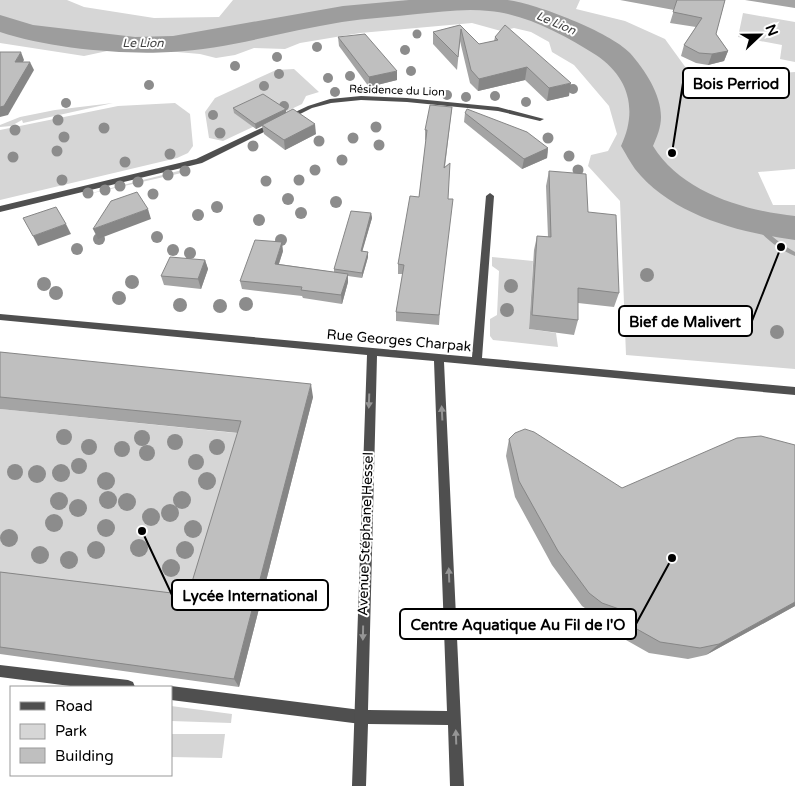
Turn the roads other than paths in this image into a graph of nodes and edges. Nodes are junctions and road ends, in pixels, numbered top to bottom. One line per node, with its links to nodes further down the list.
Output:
1 (540, 119): 3 (street, Résidence du Lion)
2 (490, 196): 7 (street)
3 (0, 209)
4 (0, 316): 5 (street, Rue Georges Charpak)
5 (372, 352): 6 (street, Rue Georges Charpak); 12 (street, Avenue Stéphane Hessel, one-way to 12)
6 (439, 358): 7 (street, Rue Georges Charpak); 13 (street, one-way to 6)
7 (477, 361): 8 (street, Rue Georges Charpak)
8 (795, 391)
9 (0, 671): 10 (street)
10 (120, 686)
11 (172, 693): 12 (street)
12 (361, 716): 13 (street); 14 (street, Avenue Stéphane Hessel)
13 (455, 718): 15 (street, one-way to 13)
14 (359, 786)
15 (457, 786)

